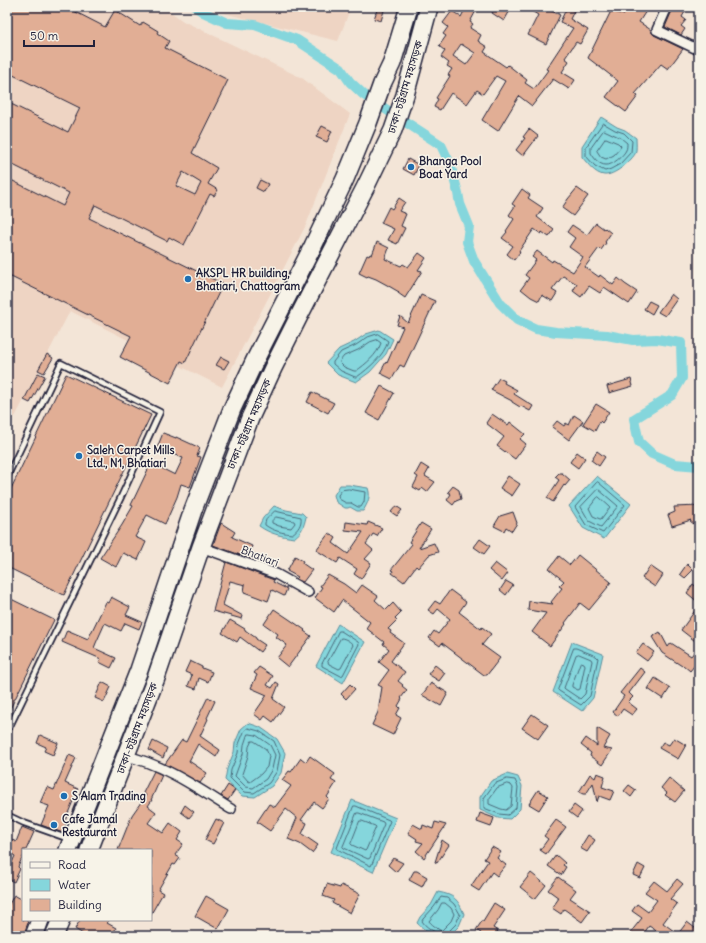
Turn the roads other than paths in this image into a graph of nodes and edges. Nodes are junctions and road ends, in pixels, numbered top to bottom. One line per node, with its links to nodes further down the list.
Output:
1 (409, 7): 12 (highway, ঢাকা-চট্টগ্রাম মহাসড়ক)
2 (429, 7): 6 (highway, ঢাকা-চট্টগ্রাম মহাসড়ক)
3 (667, 7): 4 (street)
4 (699, 50)
5 (7, 477): 8 (lane)
6 (201, 547): 7 (street, Bhatiari); 9 (highway, ঢাকা-চট্টগ্রাম মহাসড়ক)
7 (308, 592)
8 (7, 732)
9 (126, 756): 10 (street); 13 (highway, ঢাকা-চট্টগ্রাম মহাসড়ক)
10 (231, 809)
11 (7, 815): 12 (lane)
12 (70, 845)
13 (89, 849)
14 (40, 921): 16 (highway)
15 (61, 921): 17 (highway)
16 (34, 936)
17 (54, 936)

